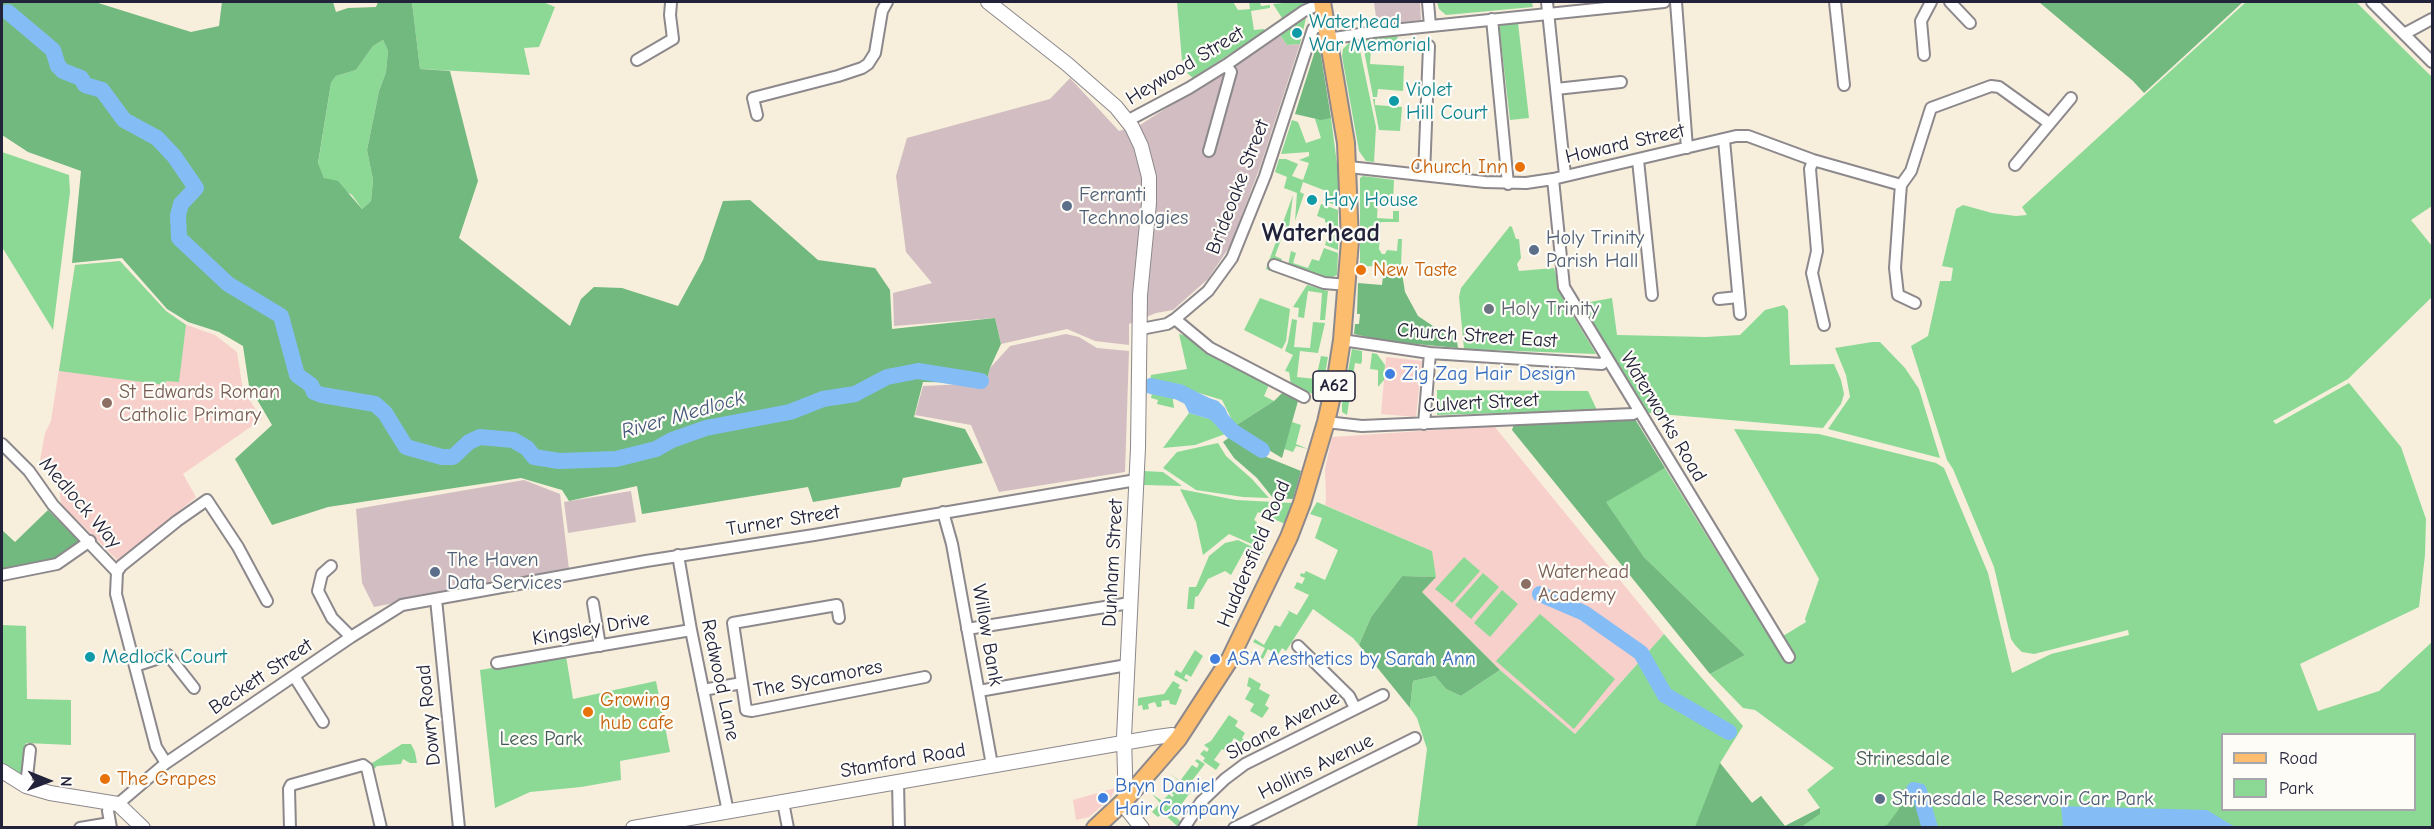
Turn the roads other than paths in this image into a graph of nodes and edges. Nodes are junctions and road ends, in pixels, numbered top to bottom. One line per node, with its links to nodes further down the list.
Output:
1 (887, 2): 29 (street)
2 (988, 2): 30 (street, Dunham Street)
3 (1322, 2): 18 (main road, Huddersfield Road / A62); 24 (street, Heywood Street)
4 (1428, 2): 17 (street)
5 (1547, 2): 13 (street)
6 (1664, 2): 13 (street)
7 (1676, 2): 33 (street)
8 (1835, 2): 26 (street)
9 (1931, 2): 21 (street)
10 (1950, 2): 16 (street)
11 (2372, 2): 19 (street)
12 (671, 3): 22 (street)
13 (1548, 14): 15 (street); 27 (street)
14 (2433, 19): 19 (street)
15 (1492, 20): 17 (street); 42 (street)
16 (1970, 23)
17 (1430, 26): 18 (street)
18 (1327, 31): 38 (main road, Huddersfield Road / A62); 51 (street, Brideoake Street)
19 (2404, 34): 23 (street)
20 (1429, 46): 39 (street)
21 (1924, 55)
22 (637, 60)
23 (2433, 62)
24 (1226, 65): 30 (street, Heywood Street); 34 (street)
25 (1621, 82): 27 (street)
26 (1844, 85)
27 (1556, 89): 40 (street)
28 (2071, 98): 31 (street)
29 (758, 115)
30 (1127, 121): 53 (street, Dunham Street)
31 (2049, 123): 37 (street); 43 (street)
32 (1724, 140): 33 (street, Howard Street); 36 (street, Howard Street); 47 (street)
33 (1687, 148): 35 (street, Howard Street)
34 (1209, 152)
35 (1638, 160): 40 (street, Howard Street); 46 (street)
36 (1813, 160): 43 (street, Howard Street); 52 (street)
37 (2015, 165)
38 (1349, 167): 39 (street, Howard Street); 45 (main road, Huddersfield Road / A62)
39 (1424, 175): 42 (street, Howard Street)
40 (1565, 175): 41 (street, Howard Street)
41 (1553, 179): 42 (street, Howard Street); 56 (street, Waterworks Road)
42 (1508, 184)
43 (1901, 185): 49 (street)
44 (1274, 265): 45 (street)
45 (1348, 285): 54 (main road, Huddersfield Road / A62)
46 (1652, 295)
47 (1738, 297): 48 (street); 50 (street)
48 (1719, 299)
49 (1915, 303)
50 (1740, 314)
51 (1175, 319): 53 (street, Brideoake Street); 57 (street)
52 (1809, 319)
53 (1141, 329): 62 (street, Dunham Street)
54 (1342, 340): 55 (street, Church Street East); 59 (main road, Huddersfield Road / A62)
55 (1430, 353): 56 (street, Church Street East); 60 (street)
56 (1607, 359): 58 (street, Waterworks Road)
57 (1304, 396)
58 (1638, 411): 60 (street, Culvert Street); 79 (street, Waterworks Road)
59 (1326, 422): 60 (street, Culvert Street); 93 (main road, Huddersfield Road / A62)
60 (1424, 424)
61 (2, 444): 64 (street, Medlock Way)
62 (1137, 480): 63 (street, Turner Street); 72 (street, Dunham Street)
63 (943, 512): 65 (street, Turner Street); 74 (street, Willow Bank)
64 (90, 542): 67 (street, Medlock Way); 68 (street)
65 (678, 555): 69 (street, Turner Street); 75 (street, Redwood Lane)
66 (331, 567): 76 (street)
67 (117, 572): 70 (street); 82 (street, Medlock Way)
68 (2, 575)
69 (436, 599): 76 (street, Beckett Street); 110 (street, Dowry Road)
70 (267, 601)
71 (593, 603): 77 (street)
72 (1130, 603): 74 (street); 81 (street, Dunham Street)
73 (839, 618): 85 (street)
74 (967, 629): 88 (street, Willow Bank)
75 (691, 630): 77 (street, Kingsley Drive); 87 (street, Redwood Lane)
76 (351, 637): 83 (street, Beckett Street)
77 (600, 646): 80 (street, Kingsley Drive)
78 (1298, 646): 90 (street)
79 (1789, 657)
80 (497, 663)
81 (1127, 665): 88 (street); 94 (street, Dunham Street)
82 (135, 666): 86 (street); 96 (street, Medlock Way)
83 (294, 676): 91 (street); 96 (street, Beckett Street)
84 (925, 677): 85 (street, The Sycamores)
85 (742, 683): 87 (street)
86 (194, 688)
87 (702, 690): 104 (street, Redwood Lane)
88 (979, 691): 97 (street, Willow Bank)
89 (1383, 695): 90 (street, Sloane Avenue)
90 (1355, 708): 116 (street, Sloane Avenue)
91 (323, 722)
92 (1415, 738): 117 (street, Hollins Avenue)
93 (1178, 739): 94 (street, Stamford Road); 101 (main road, Huddersfield Road / A62)
94 (1124, 742): 97 (street, Stamford Road); 101 (street, Dunham Street)
95 (30, 750): 100 (street)
96 (166, 764): 103 (street, Beckett Street)
97 (992, 765): 99 (street, Stamford Road)
98 (2, 771): 100 (street)
99 (898, 782): 102 (street, Stamford Road); 113 (street)
100 (26, 786): 103 (street)
101 (1124, 791): 114 (main road, Huddersfield Road / A62); 115 (street)
102 (783, 802): 104 (street, Stamford Road); 112 (street)
103 (113, 808): 105 (street); 107 (street)
104 (728, 812): 111 (street, Stamford Road)
105 (110, 825): 106 (street)
106 (80, 828)
107 (144, 828)
108 (290, 828): 109 (street)
109 (381, 828)
110 (459, 828)
111 (633, 828)
112 (788, 828)
113 (899, 828)
114 (1095, 828)
115 (1142, 828)
116 (1184, 828)
117 (1234, 828)

